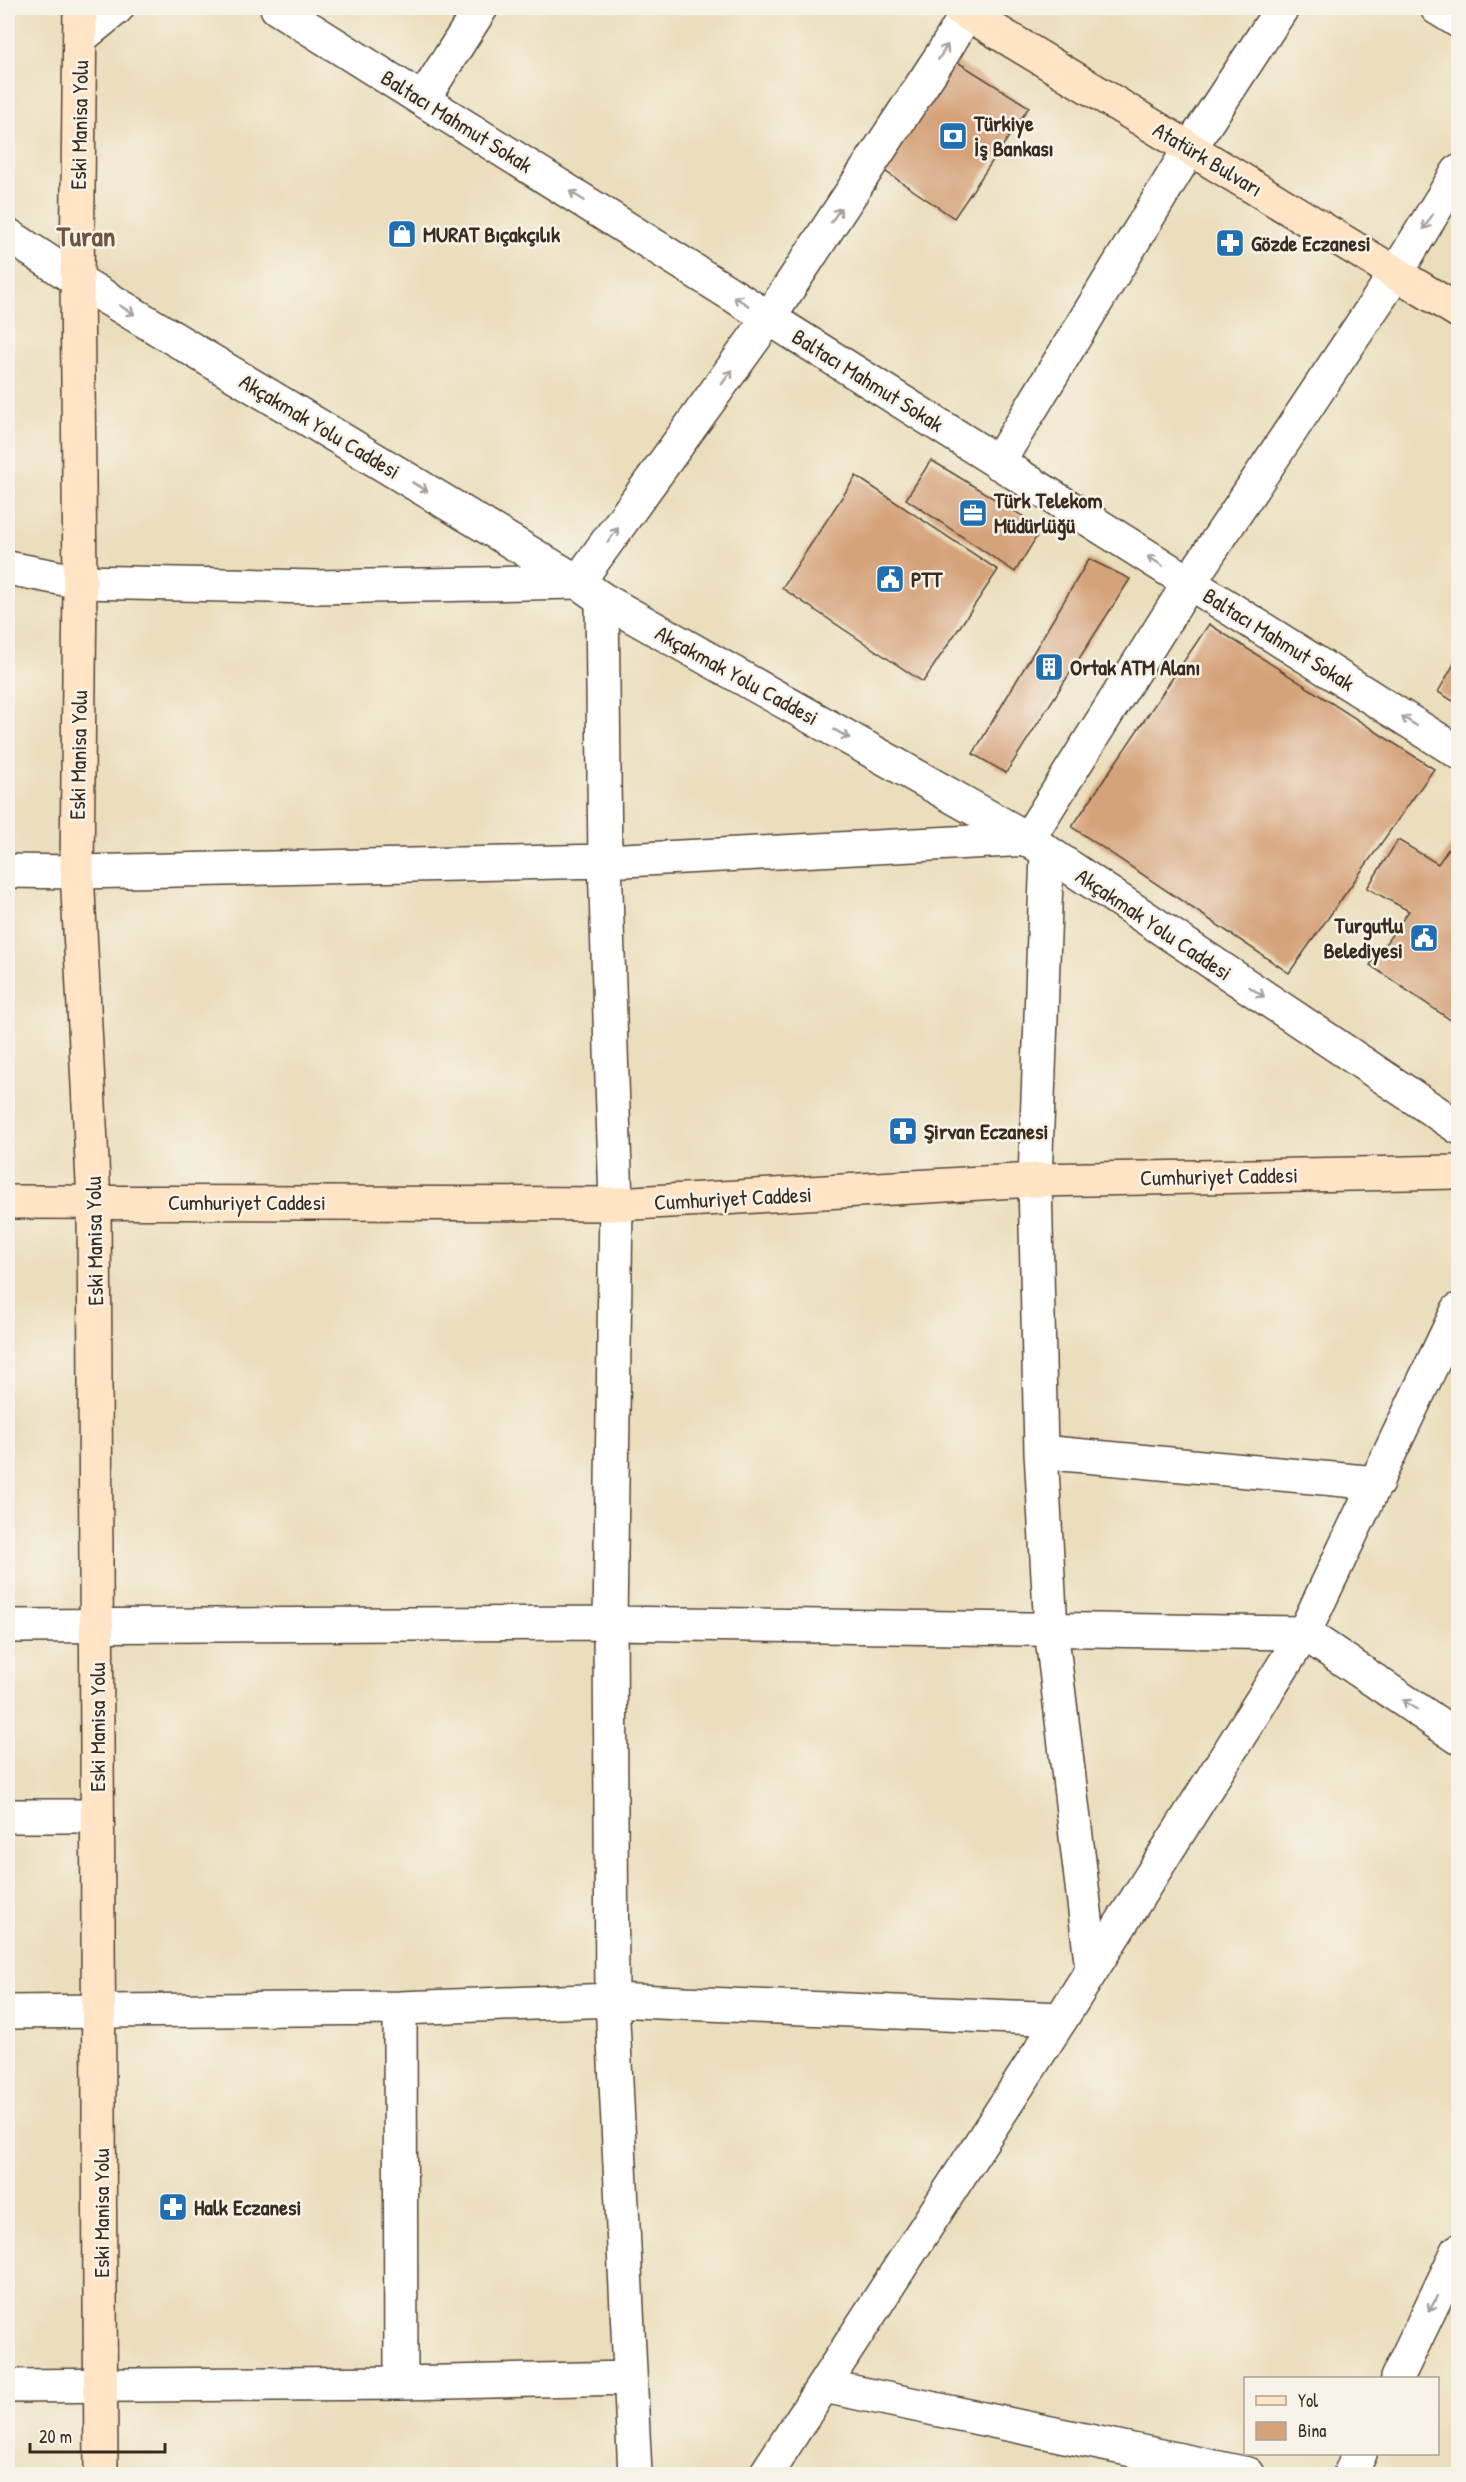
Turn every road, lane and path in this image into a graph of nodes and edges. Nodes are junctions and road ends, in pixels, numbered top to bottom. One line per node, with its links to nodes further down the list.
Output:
1 (117, 8): 8 (street)
2 (277, 8): 9 (street, Baltacı Mahmut Sokak)
3 (481, 8): 9 (street)
4 (1282, 8): 10 (street)
5 (1437, 8): 7 (street)
6 (965, 9): 10 (main road, Atatürk Bulvarı); 16 (street, one-way to 6)
7 (1458, 21)
8 (80, 23): 14 (main road, Eski Manisa Yolu)
9 (423, 99): 16 (street, Baltacı Mahmut Sokak, one-way to 9)
10 (1190, 148): 13 (main road, Atatürk Bulvarı); 17 (street)
11 (1458, 172): 13 (street, one-way to 13)
12 (8, 235): 14 (street, Akçakmak Yolu Caddesi)
13 (1396, 273): 15 (main road, Atatürk Bulvarı); 20 (street)
14 (77, 280): 19 (main road, Eski Manisa Yolu); 21 (street, Akçakmak Yolu Caddesi, one-way to 21)
15 (1458, 311)
16 (769, 318): 17 (street, Baltacı Mahmut Sokak); 21 (street, one-way to 16)
17 (998, 463): 20 (street, Baltacı Mahmut Sokak, one-way to 17)
18 (8, 568): 19 (street)
19 (80, 582): 21 (street); 26 (main road, Eski Manisa Yolu)
20 (1189, 583): 22 (street, Baltacı Mahmut Sokak, one-way to 20); 23 (street)
21 (590, 590): 23 (street, Akçakmak Yolu Caddesi, one-way to 23); 24 (street)
22 (1458, 752)
23 (1038, 846): 24 (street); 27 (street, Akçakmak Yolu Caddesi, one-way to 27); 29 (street)
24 (604, 861): 26 (street); 32 (street)
25 (8, 871): 26 (street)
26 (77, 872): 30 (main road, Eski Manisa Yolu)
27 (1458, 1127)
28 (1458, 1172): 29 (main road, Cumhuriyet Caddesi)
29 (1035, 1180): 32 (main road, Cumhuriyet Caddesi); 34 (street)
30 (94, 1201): 31 (main road, Cumhuriyet Caddesi); 32 (main road, Cumhuriyet Caddesi); 38 (main road, Eski Manisa Yolu)
31 (8, 1202)
32 (616, 1204): 36 (street)
33 (1458, 1310): 35 (street)
34 (1041, 1452): 35 (street); 39 (street)
35 (1377, 1483): 40 (street)
36 (609, 1623): 38 (street); 39 (street); 45 (street)
37 (8, 1626): 38 (street)
38 (98, 1626): 43 (main road, Eski Manisa Yolu)
39 (1051, 1629): 40 (street); 44 (street)
40 (1304, 1633): 41 (street, one-way to 40); 44 (street)
41 (1458, 1737)
42 (8, 1816): 43 (street)
43 (96, 1816): 47 (main road, Eski Manisa Yolu)
44 (1092, 1969): 49 (street)
45 (612, 2000): 46 (street); 49 (street); 52 (street)
46 (400, 2008): 47 (street); 53 (street)
47 (100, 2010): 48 (street); 54 (main road, Eski Manisa Yolu)
48 (8, 2012)
49 (1061, 2019): 56 (street)
50 (1458, 2251): 51 (street, one-way to 51)
51 (1398, 2377)
52 (630, 2378): 53 (street); 59 (street)
53 (401, 2383): 54 (street)
54 (101, 2385): 55 (street); 58 (main road, Eski Manisa Yolu)
55 (8, 2386)
56 (824, 2386): 60 (street); 61 (street)
57 (1360, 2455): 62 (street)
58 (102, 2475)
59 (635, 2475)
60 (766, 2475)
61 (1248, 2475)
62 (1350, 2475)

